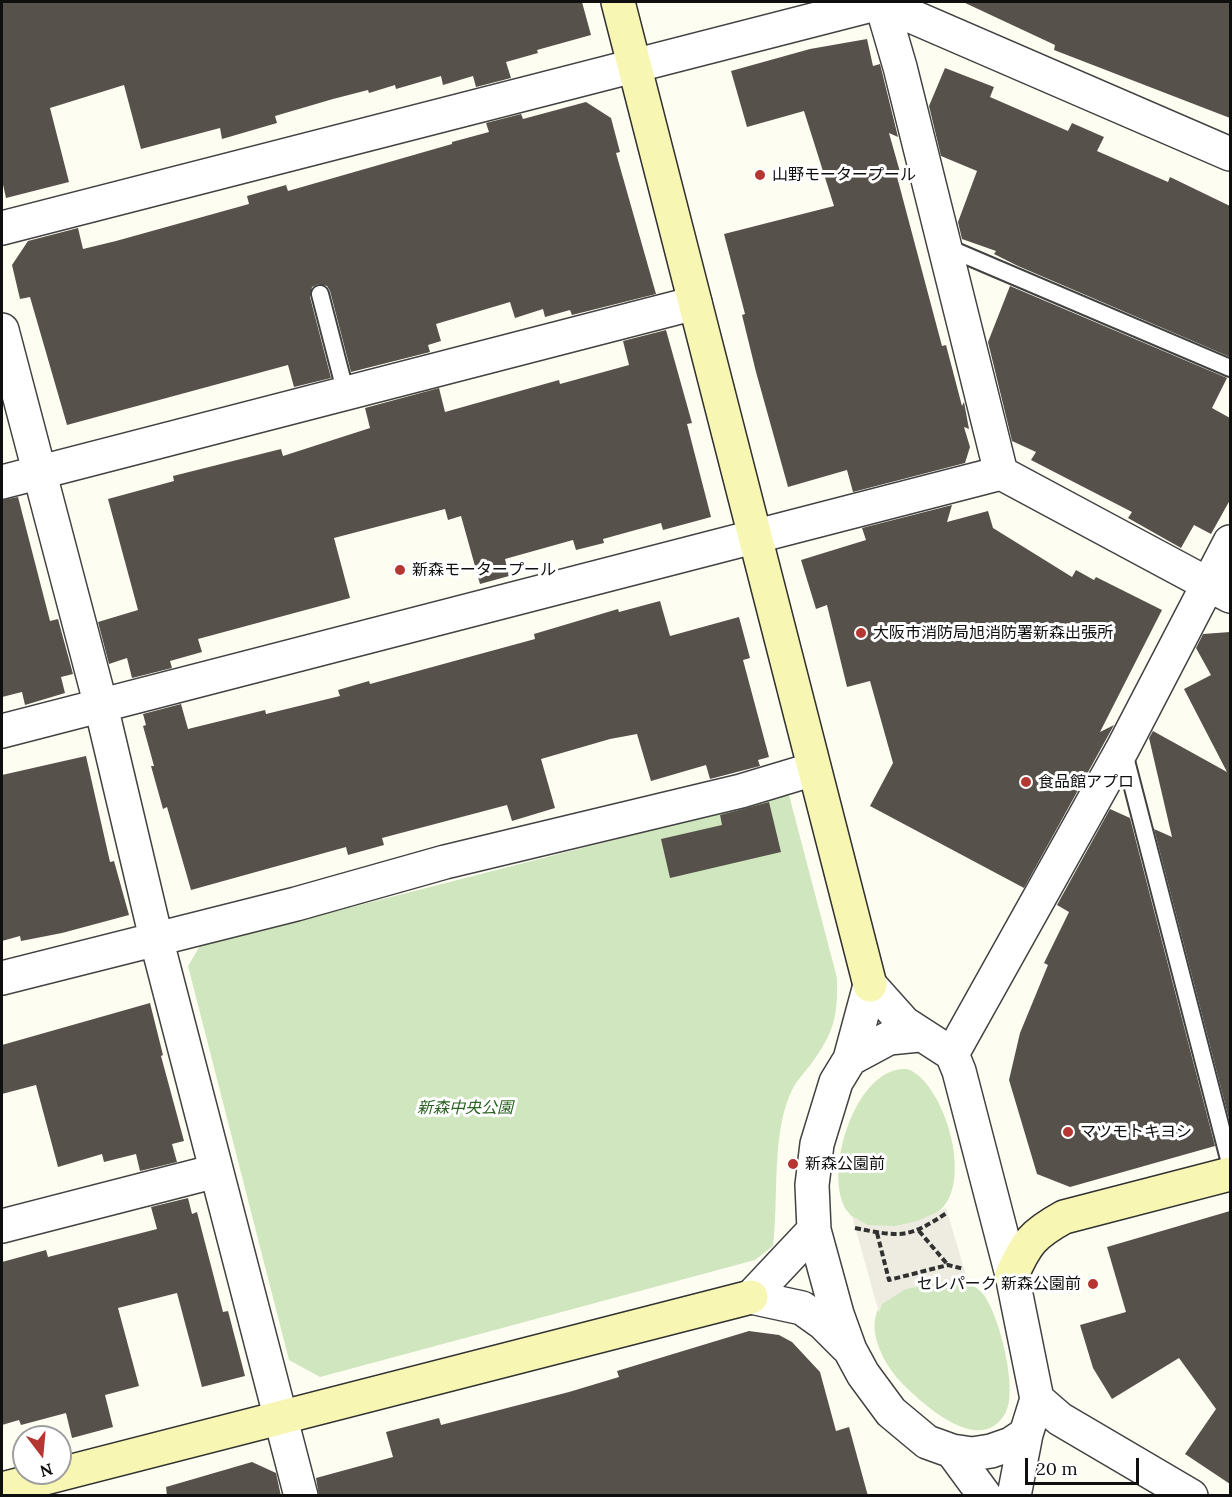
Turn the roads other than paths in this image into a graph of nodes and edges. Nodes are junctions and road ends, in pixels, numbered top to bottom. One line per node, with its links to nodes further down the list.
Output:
1 (618, 2): 3 (street)
2 (882, 2): 3 (street); 4 (street); 6 (street)
3 (634, 66): 5 (street); 8 (street)
4 (1230, 154)
5 (2, 228)
6 (946, 248): 10 (lane); 13 (street)
7 (320, 294): 11 (lane)
8 (695, 303): 11 (street); 15 (street)
9 (2, 330): 12 (street)
10 (1230, 368)
11 (346, 394): 12 (street)
12 (39, 473): 14 (street); 18 (street)
13 (1001, 473): 15 (street); 17 (street)
14 (2, 482)
15 (755, 537): 18 (street); 21 (street)
16 (1230, 542): 17 (street)
17 (1220, 590): 20 (street)
18 (101, 706): 19 (street); 22 (street)
19 (2, 731)
20 (1123, 748): 26 (street); 28 (lane)
21 (814, 769): 22 (street); 24 (street)
22 (156, 938): 23 (street); 29 (street)
23 (2, 978)
24 (870, 985): 25 (street); 27 (street)
25 (919, 1035): 26 (street); 27 (street)
26 (952, 1054): 33 (street)
27 (850, 1059): 32 (street)
28 (1230, 1163)
29 (216, 1171): 31 (street); 37 (street)
30 (1230, 1174): 33 (street)
31 (2, 1226)
32 (814, 1230): 34 (street); 35 (street)
33 (1012, 1275): 36 (street)
34 (751, 1297): 35 (street); 37 (street)
35 (850, 1350): 39 (street)
36 (1037, 1400): 38 (street); 44 (street)
37 (281, 1418): 40 (street); 41 (street)
38 (1026, 1434): 39 (street); 43 (street)
39 (952, 1452): 42 (street)
40 (2, 1489)
41 (301, 1496)
42 (985, 1496)
43 (1014, 1496)
44 (1191, 1496)

